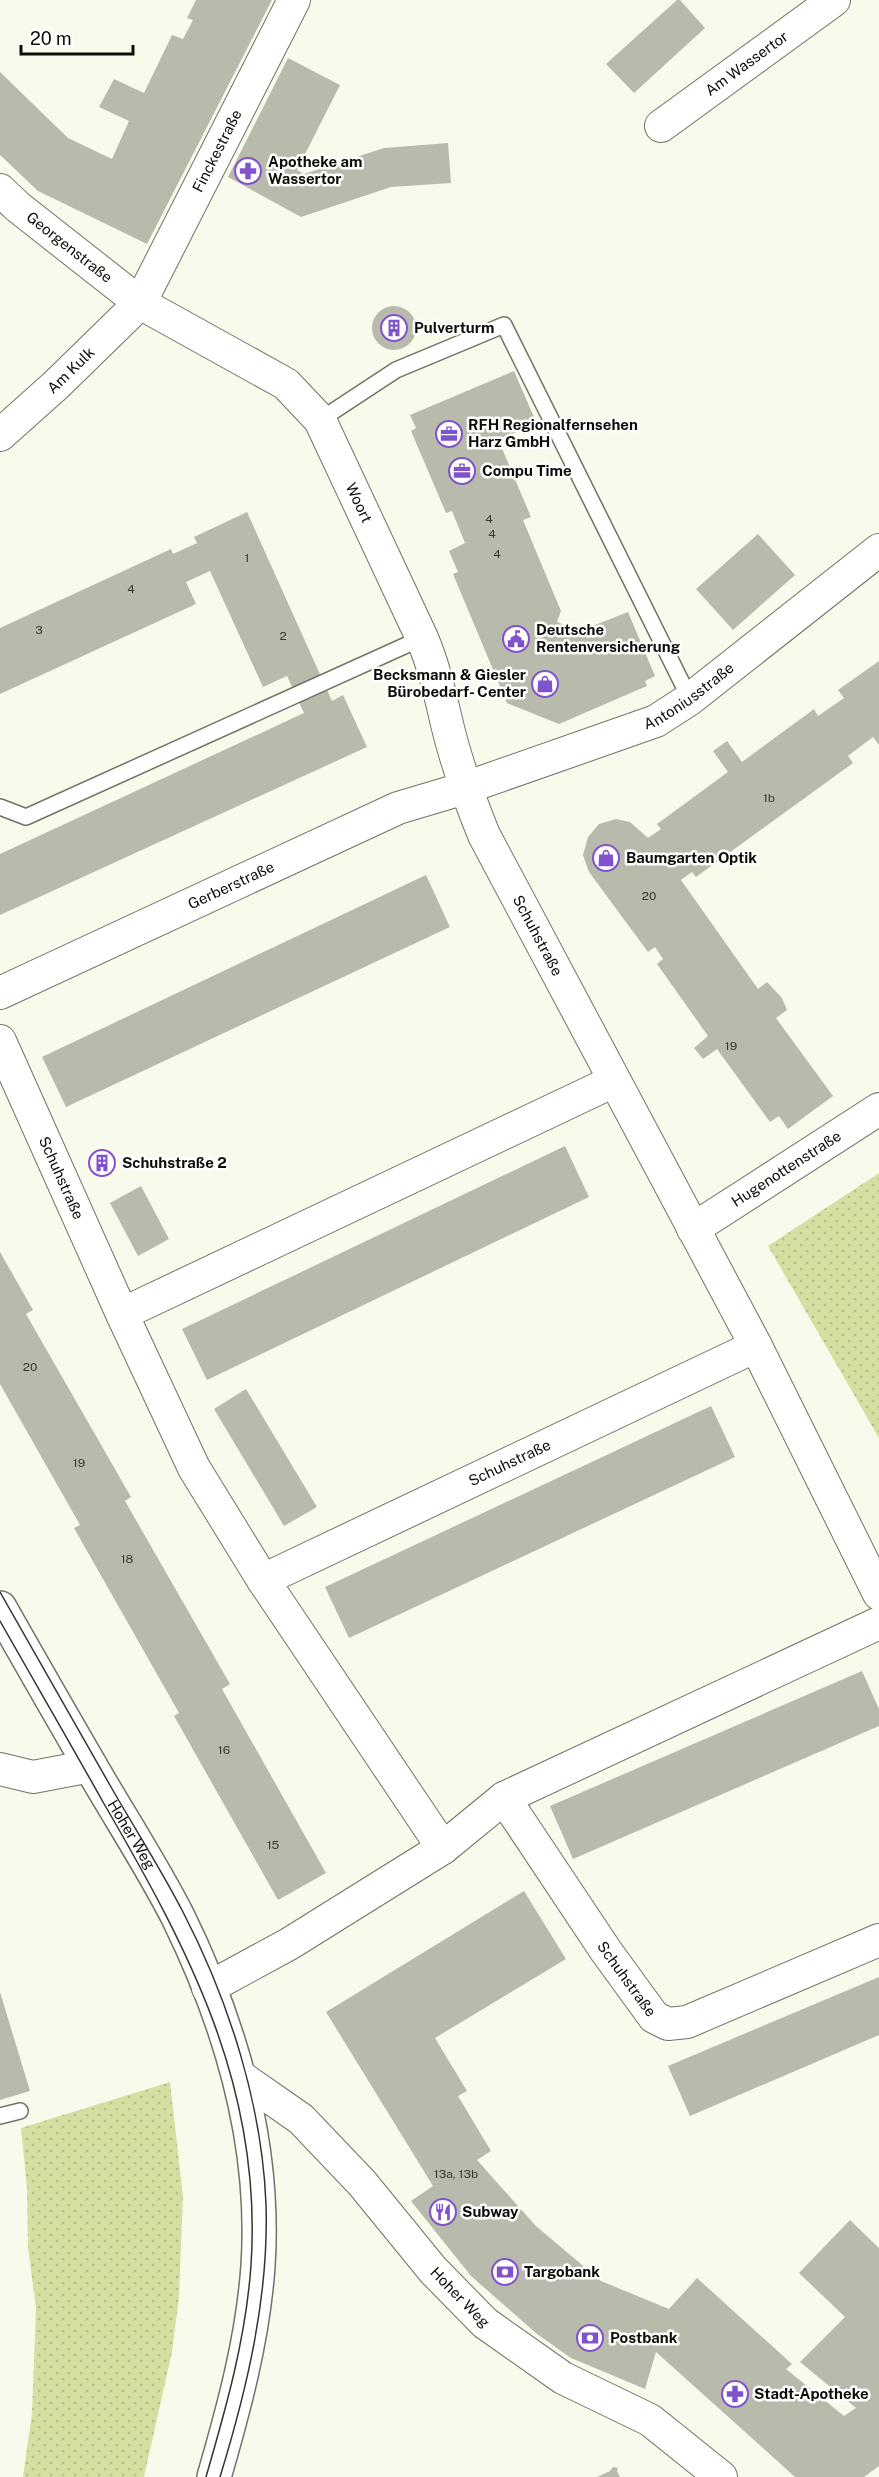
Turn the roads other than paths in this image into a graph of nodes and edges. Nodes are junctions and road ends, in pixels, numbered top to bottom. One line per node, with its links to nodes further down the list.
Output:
1 (294, 0): 5 (street, Finckestraße)
2 (834, 0): 3 (street, Am Wassertor)
3 (661, 126)
4 (0, 190): 5 (street, Georgenstraße)
5 (140, 303): 6 (street, Woort); 7 (street, Am Kulk)
6 (320, 420): 9 (street, Woort); 10 (lane)
7 (0, 435)
8 (879, 550): 10 (street, Antoniusstraße)
9 (422, 638): 11 (street, Woort); 12 (lane)
10 (690, 699): 11 (street, Antoniusstraße)
11 (465, 788): 13 (street, Gerberstraße); 15 (street, Schuhstraße)
12 (0, 807)
13 (0, 993)
14 (0, 1041): 18 (street, Schuhstraße)
15 (614, 1081): 17 (street, Schuhstraße); 18 (street)
16 (877, 1113): 17 (street, Hugenottenstraße)
17 (693, 1229): 19 (street, Schuhstraße)
18 (122, 1314): 20 (street, Schuhstraße)
19 (756, 1346): 20 (street, Schuhstraße); 21 (street, Schuhstraße)
20 (263, 1580): 27 (street, Schuhstraße)
21 (879, 1594)
22 (0, 1608): 24 (street, Hoher Weg)
23 (879, 1623): 26 (street)
24 (91, 1766): 25 (street); 29 (street, Hoher Weg)
25 (0, 1769)
26 (504, 1798): 27 (street); 28 (street, Schuhstraße)
27 (443, 1848): 29 (street)
28 (879, 1940)
29 (208, 1988): 30 (street, Hoher Weg)
30 (238, 2075): 33 (street, Hoher Weg); 34 (street, Hoher Weg)
31 (20, 2111): 32 (lane)
32 (0, 2116)
33 (214, 2477)
34 (721, 2477)

